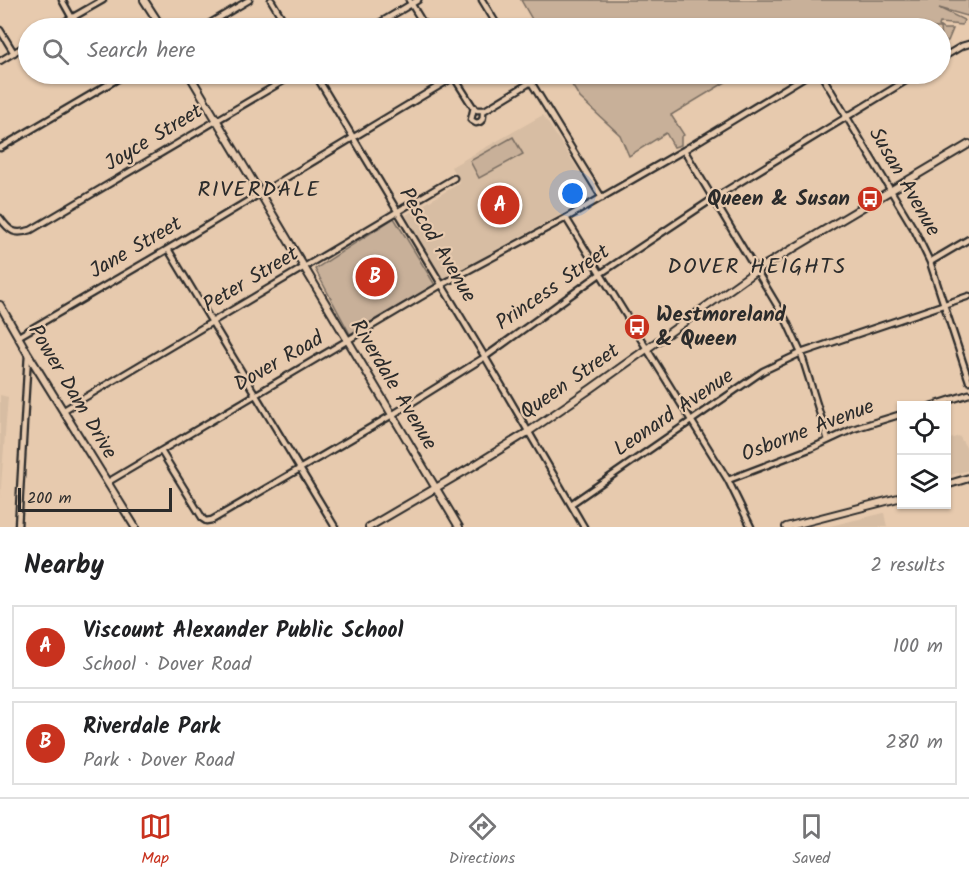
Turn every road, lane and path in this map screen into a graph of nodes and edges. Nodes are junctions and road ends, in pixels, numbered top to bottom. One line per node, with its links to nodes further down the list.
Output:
1 (62, 0): 9 (street)
2 (103, 0): 9 (street)
3 (144, 0): 10 (street)
4 (249, 0): 11 (street)
5 (271, 0): 12 (street)
6 (418, 0): 8 (street)
7 (482, 0): 15 (street)
8 (411, 2): 13 (street); 14 (street)
9 (72, 18)
10 (156, 18)
11 (219, 18)
12 (282, 18)
13 (386, 18)
14 (420, 18)
15 (493, 18)
16 (0, 30): 19 (street)
17 (969, 44): 20 (street)
18 (18, 50): 19 (street)
19 (14, 53): 21 (street)
20 (951, 53)
21 (0, 61)
22 (109, 84): 39 (street)
23 (195, 84): 36 (street, Riverdale Avenue)
24 (278, 84): 36 (street, Joyce Street)
25 (321, 84): 37 (street, Pescod Avenue)
26 (439, 84): 37 (street, Jane Street)
27 (459, 84): 33 (street)
28 (528, 84): 34 (street)
29 (532, 84): 44 (street)
30 (793, 84): 40 (street, Dover Road)
31 (827, 84): 35 (street, Susan Avenue)
32 (900, 84): 35 (street, Princess Street)
33 (474, 107): 34 (street); 34 (street)
34 (483, 110)
35 (847, 116): 42 (street, Susan Avenue); 45 (street, Princess Street)
36 (216, 120): 43 (street, Riverdale Avenue); 47 (street, Joyce Street)
37 (353, 138): 43 (street, Jane Street); 46 (street, Pescod Avenue)
38 (969, 144): 42 (street, Queen Street)
39 (0, 148)
40 (684, 150): 44 (street, Dover Road); 45 (street)
41 (454, 178): 46 (street, Peter Street)
42 (891, 190): 51 (street, Susan Avenue); 53 (street, Queen Street)
43 (261, 194): 50 (street, Jane Street); 52 (street, Riverdale Avenue)
44 (602, 198): 48 (street, Dover Road)
45 (714, 198): 53 (street); 54 (street, Princess Street)
46 (398, 211): 52 (street, Peter Street); 55 (street, Pescod Avenue)
47 (0, 218)
48 (566, 218): 54 (street); 55 (street, Dover Road)
49 (969, 239): 51 (street)
50 (168, 249): 59 (street); 60 (street, Jane Street)
51 (930, 262): 58 (street, Susan Avenue)
52 (304, 267): 59 (street, Peter Street); 61 (street, Riverdale Avenue)
53 (757, 270): 62 (street, Queen Street); 63 (street)
54 (600, 274): 62 (street); 65 (street, Princess Street)
55 (441, 285): 61 (street, Dover Road); 65 (street, Pescod Avenue)
56 (969, 296): 58 (street, Leonard Avenue)
57 (0, 305): 60 (street, Power Dam Drive)
58 (944, 305): 63 (street, Leonard Avenue); 66 (street, Susan Avenue)
59 (212, 323): 67 (street); 70 (street, Peter Street)
60 (19, 336): 64 (street, Power Dam Drive)
61 (348, 342): 67 (street, Dover Road); 71 (street, Riverdale Avenue)
62 (646, 348): 73 (street); 74 (street, Queen Street)
63 (801, 353): 73 (street, Leonard Avenue); 75 (street)
64 (28, 354): 70 (street, Power Dam Drive); 85 (street)
65 (485, 357): 71 (street, Princess Street); 74 (street, Pescod Avenue)
66 (969, 381)
67 (256, 394): 76 (street, Dover Road); 77 (street)
68 (969, 394): 69 (street)
69 (945, 401)
70 (64, 410): 80 (street, Power Dam Drive)
71 (392, 415): 77 (street, Princess Street); 82 (street, Riverdale Avenue)
72 (897, 416): 75 (street, Osborne Avenue)
73 (691, 420): 79 (street); 84 (street, Leonard Avenue)
74 (528, 432): 82 (street, Queen Street); 84 (street, Pescod Avenue)
75 (828, 440): 79 (street, Osborne Avenue)
76 (161, 451): 77 (street, Princess Street); 80 (street, Dover Road)
77 (301, 469): 87 (street)
78 (969, 478): 81 (street)
79 (728, 480): 91 (street)
80 (108, 482): 86 (street, Power Dam Drive)
81 (951, 483)
82 (435, 488): 88 (street, Queen Street); 89 (street, Riverdale Avenue)
83 (897, 498): 92 (street)
84 (571, 504): 90 (street, Pescod Avenue)
85 (18, 527)
86 (135, 527)
87 (335, 527)
88 (369, 527)
89 (459, 527)
90 (584, 527)
91 (751, 527)
92 (786, 527)

